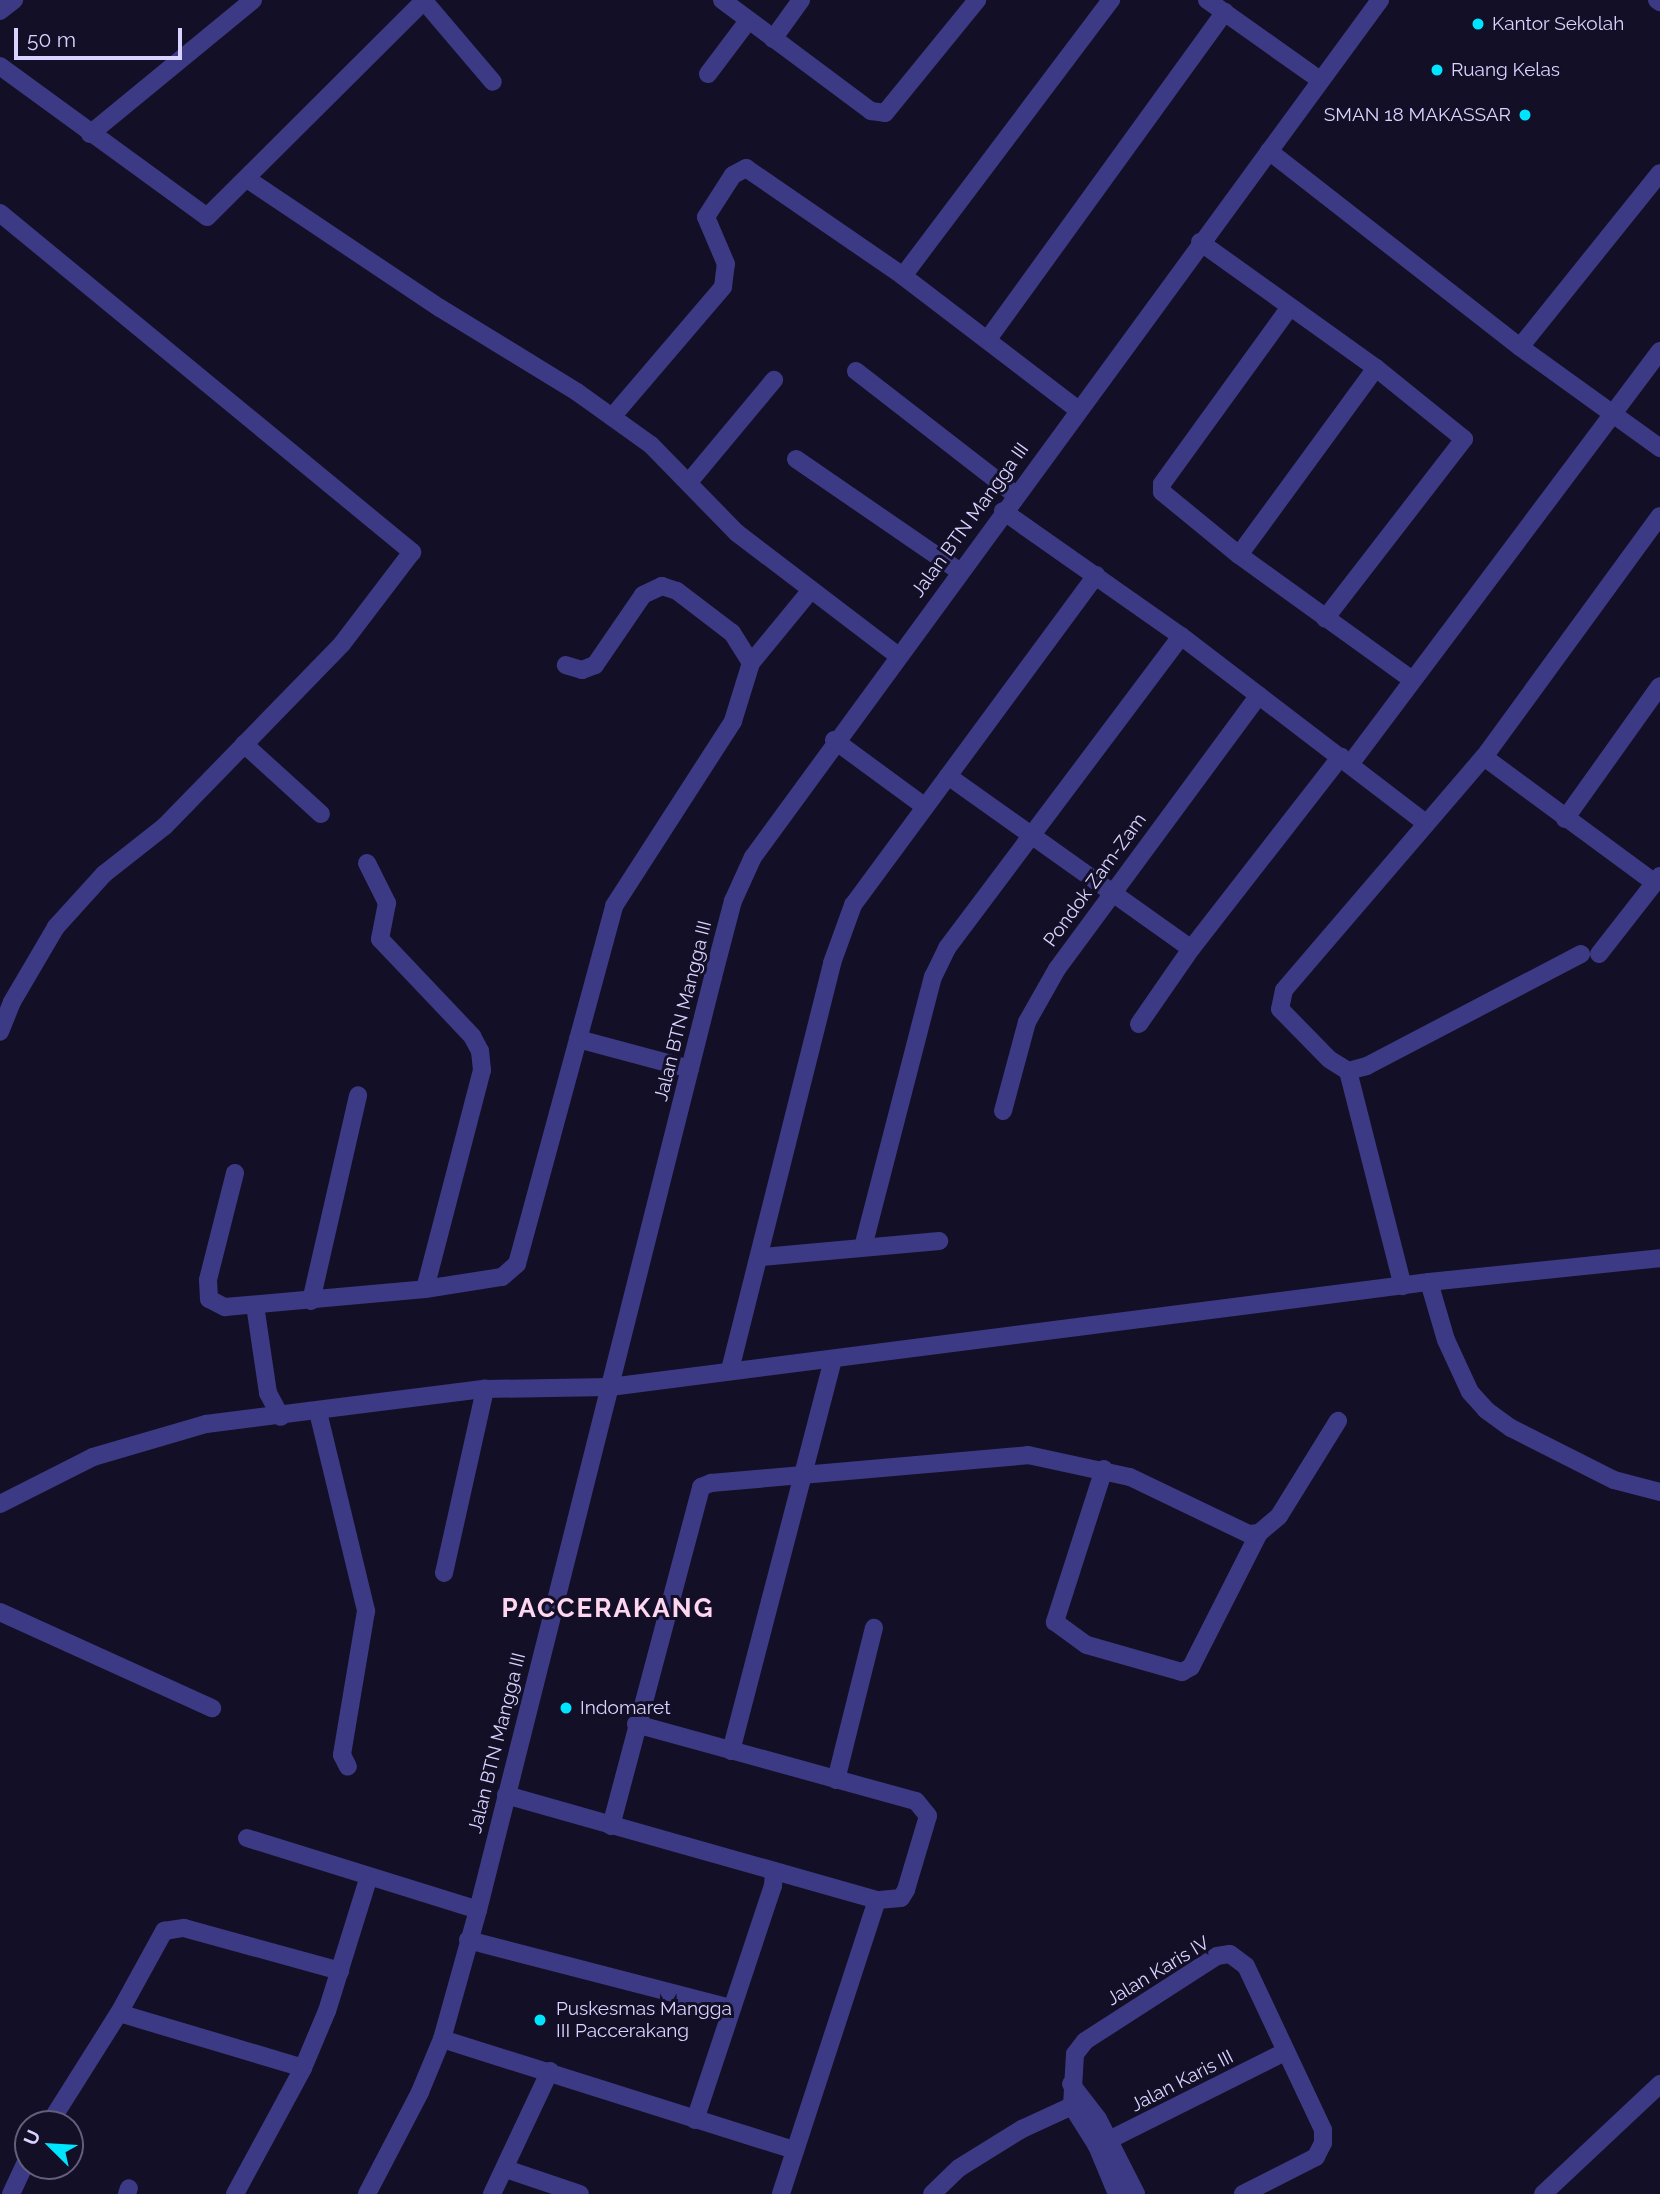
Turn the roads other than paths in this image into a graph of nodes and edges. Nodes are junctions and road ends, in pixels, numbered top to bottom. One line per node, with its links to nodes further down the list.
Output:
1 (13, 0): 10 (street)
2 (253, 0): 18 (street)
3 (722, 0): 12 (street)
4 (802, 0): 13 (street)
5 (977, 0): 13 (street)
6 (1111, 0): 24 (street)
7 (1208, 0): 11 (street)
8 (1380, 0): 16 (street, Jalan BTN Mangga III)
9 (424, 1): 17 (street); 21 (street)
10 (0, 11)
11 (1225, 12): 16 (street); 26 (street)
12 (748, 21): 13 (street); 15 (street)
13 (773, 39)
14 (0, 66): 18 (street)
15 (708, 74)
16 (1320, 80): 19 (street, Jalan BTN Mangga III)
17 (493, 82)
18 (90, 134): 21 (street)
19 (1269, 152): 23 (street, Jalan BTN Mangga III); 27 (street)
20 (1660, 173): 27 (street)
21 (247, 179): 34 (street)
22 (0, 213): 54 (street)
23 (1200, 242): 25 (street); 32 (street, Jalan BTN Mangga III)
24 (903, 276): 26 (street); 34 (street)
25 (1290, 307): 29 (street); 41 (street)
26 (988, 340): 32 (street)
27 (1520, 347): 33 (street)
28 (1660, 351): 33 (street)
29 (1376, 368): 41 (street); 45 (street)
30 (856, 371): 38 (street)
31 (774, 380): 37 (street)
32 (1077, 409): 38 (street, Jalan BTN Mangga III)
33 (1613, 412): 35 (street); 50 (street)
34 (612, 417): 37 (street)
35 (1660, 448)
36 (796, 459): 42 (street)
37 (689, 482): 44 (street)
38 (1016, 495): 39 (street, Jalan BTN Mangga III)
39 (1003, 511): 42 (street, Jalan BTN Mangga III); 43 (street)
40 (1660, 516): 55 (street)
41 (1239, 555): 45 (street)
42 (959, 571): 47 (street, Jalan BTN Mangga III)
43 (1096, 575): 46 (street); 57 (street)
44 (811, 590): 47 (street); 48 (street)
45 (1325, 619): 50 (street)
46 (1181, 636): 52 (street); 62 (street)
47 (897, 655): 53 (street, Jalan BTN Mangga III)
48 (751, 663): 49 (street); 71 (street)
49 (566, 665)
50 (1411, 678): 56 (street)
51 (1660, 686): 60 (street)
52 (1259, 695): 56 (street); 65 (street, Pondok Zam-Zam)
53 (834, 740): 58 (street); 72 (street, Jalan BTN Mangga III)
54 (244, 744): 59 (street); 70 (street)
55 (1484, 757): 60 (street); 61 (street)
56 (1346, 760): 61 (street); 66 (street)
57 (948, 776): 58 (street); 62 (street)
58 (924, 806): 79 (street)
59 (321, 814)
60 (1564, 819): 64 (street)
61 (1424, 822): 73 (street)
62 (1031, 836): 65 (street); 78 (street)
63 (367, 863): 83 (street)
64 (1658, 879): 68 (street)
65 (1109, 893): 66 (street); 75 (street, Pondok Zam-Zam)
66 (1191, 949): 69 (street)
67 (1581, 954): 73 (street)
68 (1599, 954)
69 (1139, 1024)
70 (0, 1032)
71 (578, 1039): 72 (street); 83 (street)
72 (690, 1069): 88 (street, Jalan BTN Mangga III)
73 (1348, 1071): 82 (street)
74 (358, 1095): 84 (street)
75 (1003, 1111)
76 (235, 1173): 85 (street)
77 (939, 1241): 78 (street)
78 (863, 1247): 79 (street)
79 (761, 1257): 87 (street)
80 (1660, 1258): 81 (street)
81 (1429, 1282): 82 (street); 95 (street)
82 (1403, 1286): 86 (street)
83 (425, 1289): 84 (street)
84 (311, 1301): 85 (street)
85 (255, 1305): 91 (street)
86 (833, 1359): 87 (street); 94 (street)
87 (730, 1370): 88 (street)
88 (610, 1387): 89 (street); 106 (street, Jalan BTN Mangga III)
89 (485, 1389): 90 (street); 98 (street)
90 (318, 1412): 91 (street); 104 (street)
91 (281, 1417): 96 (street)
92 (1338, 1421): 97 (street)
93 (1104, 1469): 94 (street); 97 (street); 97 (street)
94 (806, 1475): 102 (street); 103 (street)
95 (1660, 1492)
96 (0, 1504)
97 (1259, 1533)
98 (444, 1573)
99 (0, 1612): 101 (street)
100 (874, 1628): 105 (street)
101 (212, 1708)
102 (636, 1724): 103 (street); 107 (street)
103 (731, 1751): 105 (street)
104 (348, 1767)
105 (836, 1780): 111 (street)
106 (506, 1795): 107 (street); 112 (street, Jalan BTN Mangga III)
107 (611, 1826): 109 (street)
108 (247, 1838): 110 (street)
109 (774, 1871): 111 (street); 115 (street)
110 (368, 1879): 112 (street); 114 (street)
111 (877, 1900): 127 (street)
112 (478, 1910): 113 (street, Jalan BTN Mangga III)
113 (468, 1940): 115 (street); 117 (street, Jalan BTN Mangga III)
114 (340, 1970): 116 (street); 119 (street)
115 (730, 2008): 125 (street)
116 (119, 2013): 119 (street); 124 (street)
117 (442, 2039): 120 (street); 130 (street, Jalan BTN Mangga III)
118 (1285, 2052): 121 (street, Jalan Karis IV); 126 (street, Jalan Karis III); 137 (street, Jalan Karis IV)
119 (303, 2068): 129 (street)
120 (550, 2071): 125 (street); 128 (street)
121 (1071, 2084): 123 (street, Jalan Karis IV); 126 (street)
122 (1660, 2084): 138 (street)
123 (1072, 2106): 126 (street); 134 (street)
124 (58, 2110)
125 (695, 2120): 127 (street)
126 (1104, 2143): 135 (street); 136 (street)
127 (795, 2150): 133 (street)
128 (506, 2169): 131 (street); 132 (street)
129 (234, 2194)
130 (367, 2194)
131 (492, 2194)
132 (580, 2194)
133 (781, 2194)
134 (932, 2194)
135 (1117, 2194)
136 (1136, 2194)
137 (1243, 2194)
138 (1543, 2194)

